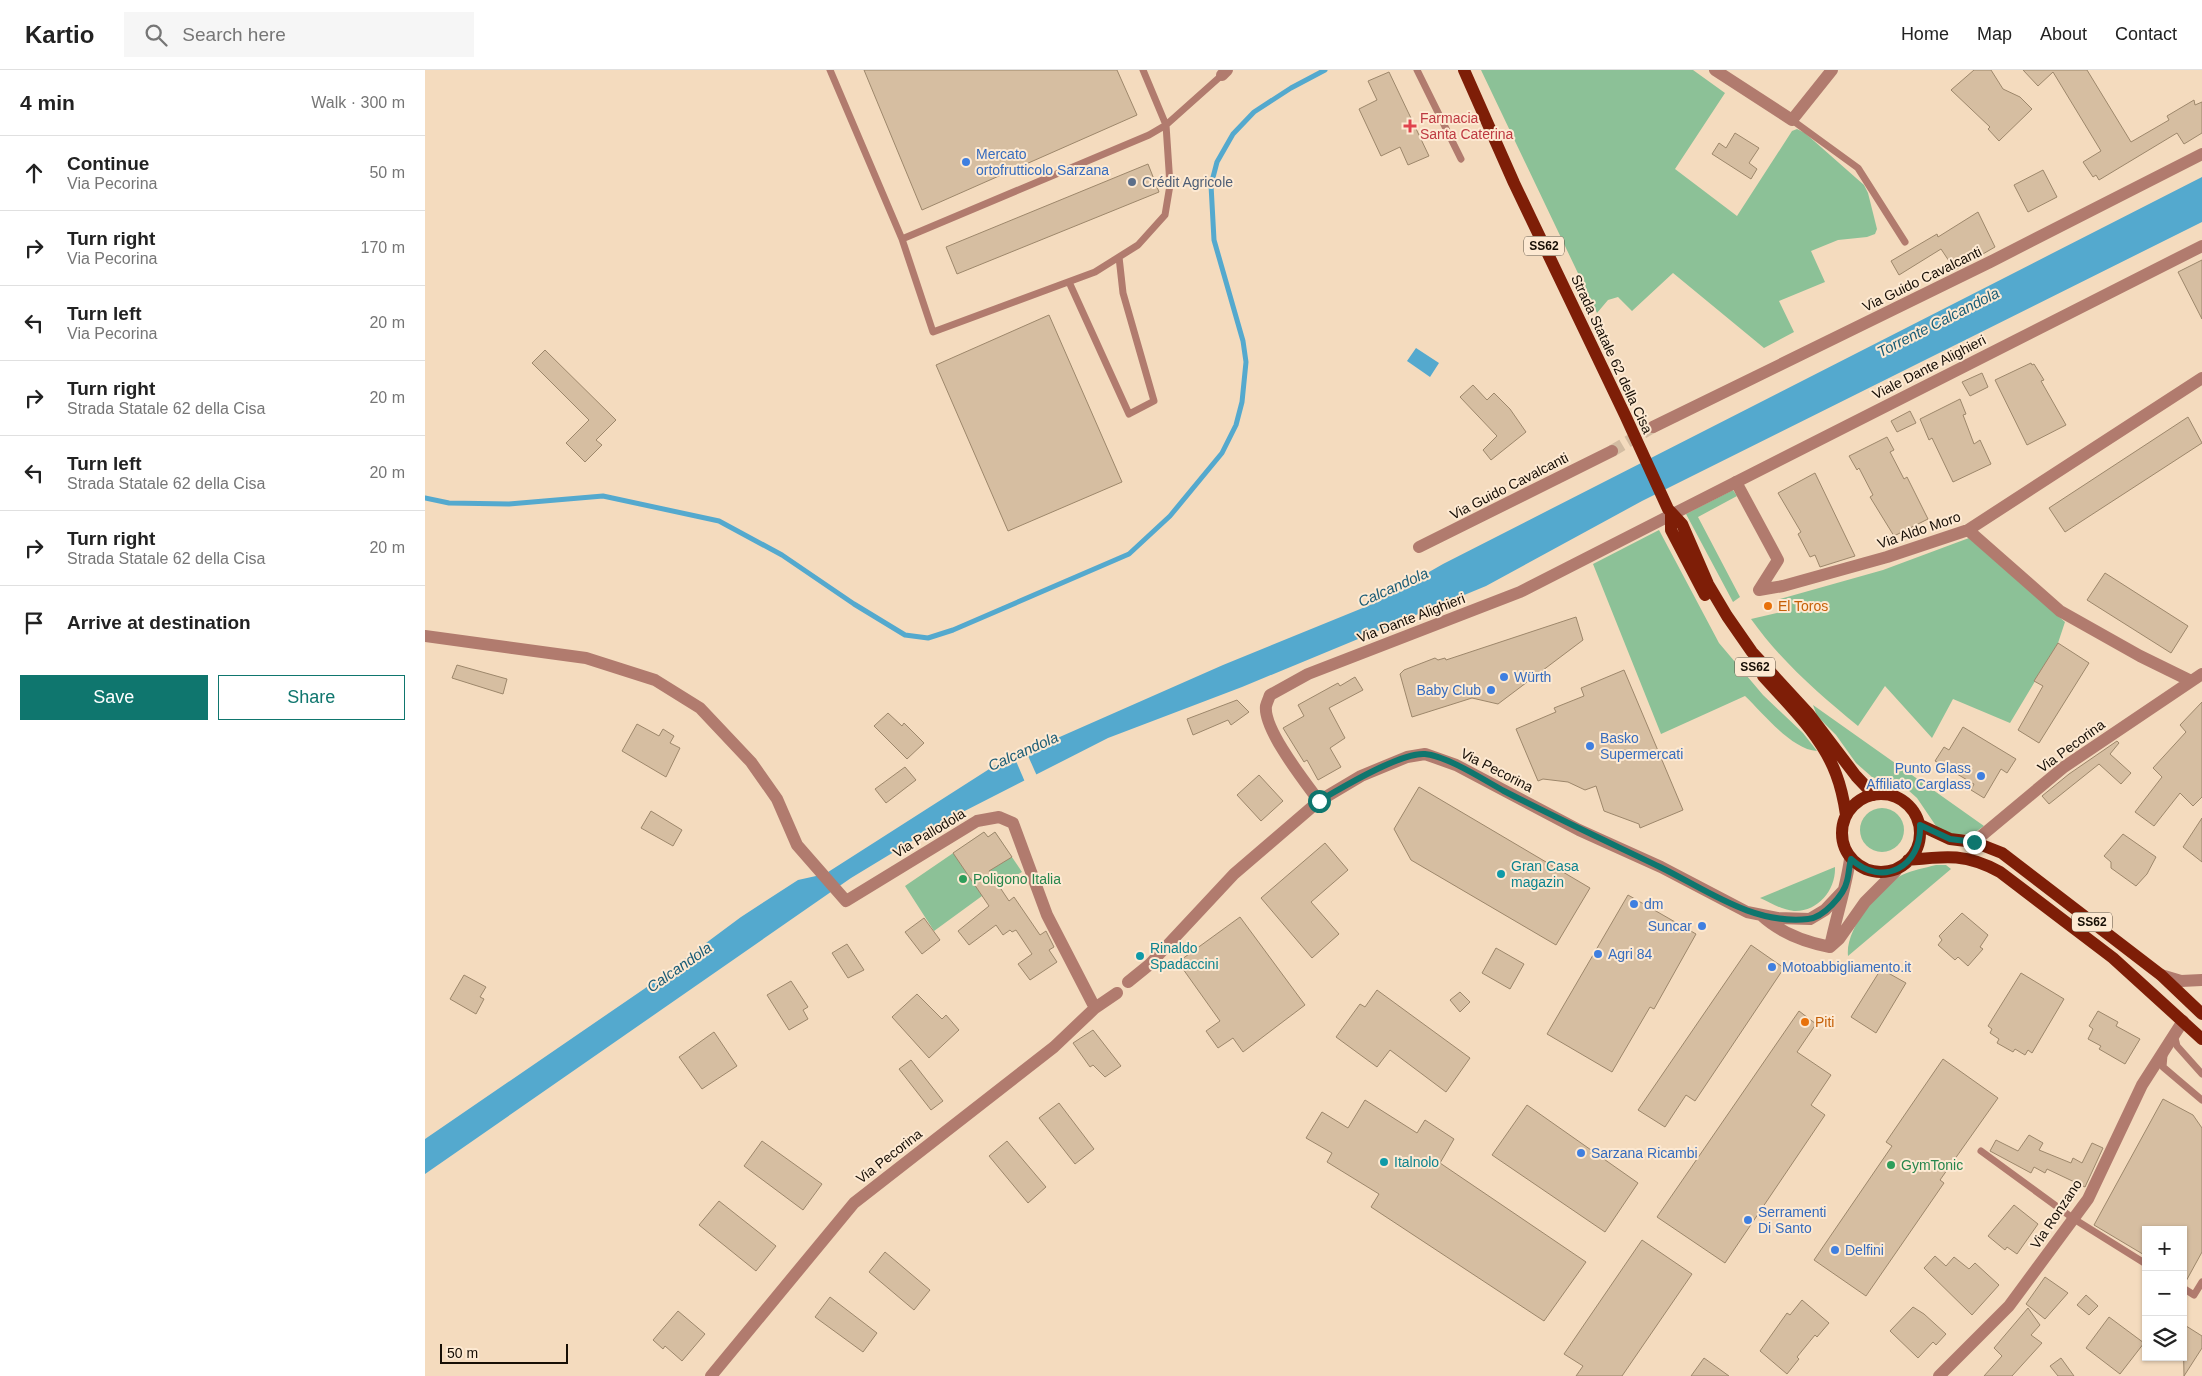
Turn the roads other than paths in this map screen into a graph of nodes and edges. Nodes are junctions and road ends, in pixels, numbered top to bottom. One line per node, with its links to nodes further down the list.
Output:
1 (830, 70): 12 (lane)
2 (1143, 70): 9 (lane)
3 (1417, 70): 11 (lane)
4 (1464, 70): 21 (main road, Strada Statale 62 della Cisa / SS62)
5 (1715, 70): 8 (street)
6 (1832, 70): 8 (street)
7 (1224, 72): 9 (lane)
8 (1792, 120): 13 (lane)
9 (1166, 126): 12 (lane); 15 (lane)
10 (2202, 154): 18 (street, Via Guido Cavalcanti)
11 (1461, 159)
12 (902, 239): 16 (lane)
13 (1905, 242)
14 (2202, 246): 20 (street, Viale Dante Alighieri)
15 (1119, 256): 16 (lane); 16 (lane)
16 (1069, 282)
17 (2202, 378): 22 (street, Via Aldo Moro)
18 (1653, 427)
19 (1612, 451): 23 (street, Via Guido Cavalcanti)
20 (1736, 482): 21 (street, Viale Dante Alighieri); 22 (street, Via Aldo Moro)
21 (1669, 512): 27 (main road, Strada Statale 62 della Cisa / SS62); 28 (street, Via Dante Alighieri); 29 (main road, Strada Statale 62 della Cisa / SS62)
22 (1968, 530): 26 (street)
23 (1419, 547)
24 (425, 636): 42 (street, Via Pallodola)
25 (2202, 674): 26 (street, Via Pecorina)
26 (2191, 681): 31 (street, Via Pecorina)
27 (1874, 795): 29 (main road); 30 (main road)
28 (1319, 801): 36 (street, Via Pecorina); 40 (street, Via Pecorina)
29 (1846, 815): 32 (main road, Strada Statale 62 della Cisa)
30 (1920, 825): 31 (main road, SS62); 33 (main road)
31 (1974, 842): 38 (main road, SS62)
32 (1851, 859): 34 (main road); 35 (street, Via Pecorina)
33 (1908, 860): 34 (main road); 44 (main road)
34 (1897, 871): 37 (street)
35 (1843, 891): 36 (street, Via Pecorina); 37 (street, Via Pecorina)
36 (1761, 915): 37 (street, Via Pecorina)
37 (1830, 946)
38 (2161, 974): 39 (street); 43 (main road, SS62)
39 (2202, 980)
40 (1128, 982)
41 (1117, 993): 42 (street, Via Pecorina)
42 (1095, 1008): 55 (street, Via Pecorina)
43 (2202, 1014)
44 (2183, 1021): 45 (street, Via Ronzano); 46 (main road)
45 (2174, 1034): 47 (street, Via Ronzano); 48 (lane)
46 (2202, 1039)
47 (2164, 1049): 49 (lane); 51 (street, Via Ronzano)
48 (2202, 1074)
49 (2202, 1100)
50 (1981, 1151): 51 (lane)
51 (2074, 1219): 52 (lane); 56 (street, Via Ronzano)
52 (2142, 1262)
53 (2202, 1282): 54 (lane)
54 (2187, 1290)
55 (711, 1376)
56 (1939, 1376)

